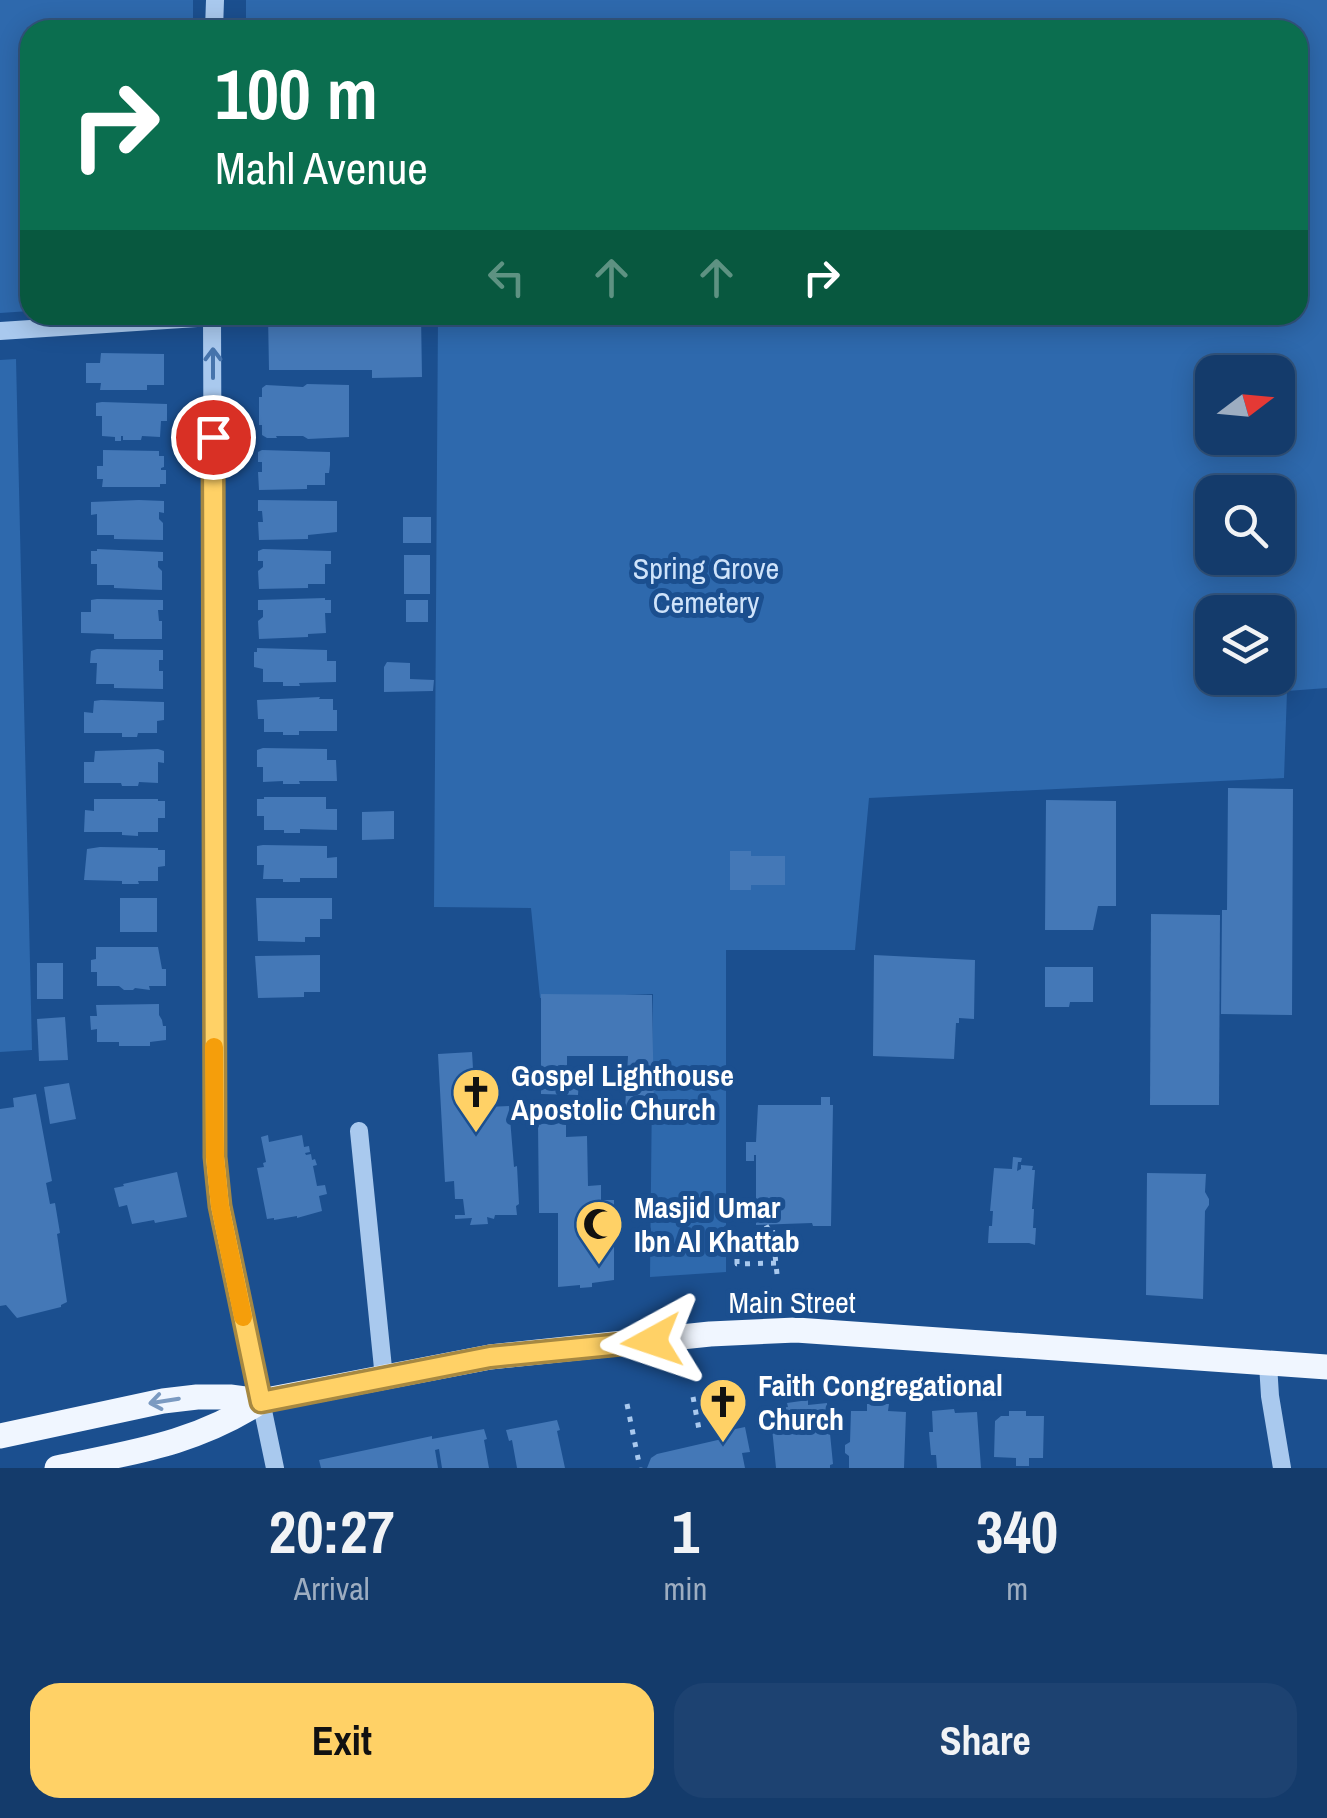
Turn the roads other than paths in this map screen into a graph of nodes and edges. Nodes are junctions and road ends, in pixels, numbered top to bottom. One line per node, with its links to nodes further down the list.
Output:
1 (85, 325): 3 (street)
2 (212, 325): 8 (street, one-way to 2)
3 (0, 331)
4 (359, 1131): 7 (street)
5 (1268, 1364): 6 (main road, Main Street); 7 (main road, Main Street); 12 (street)
6 (1327, 1368)
7 (384, 1378): 8 (main road, Main Street)
8 (261, 1402): 9 (main road, Main Street, one-way to 9); 10 (main road, Main Street); 11 (street)
9 (0, 1436)
10 (57, 1468)
11 (276, 1468)
12 (1282, 1468)

